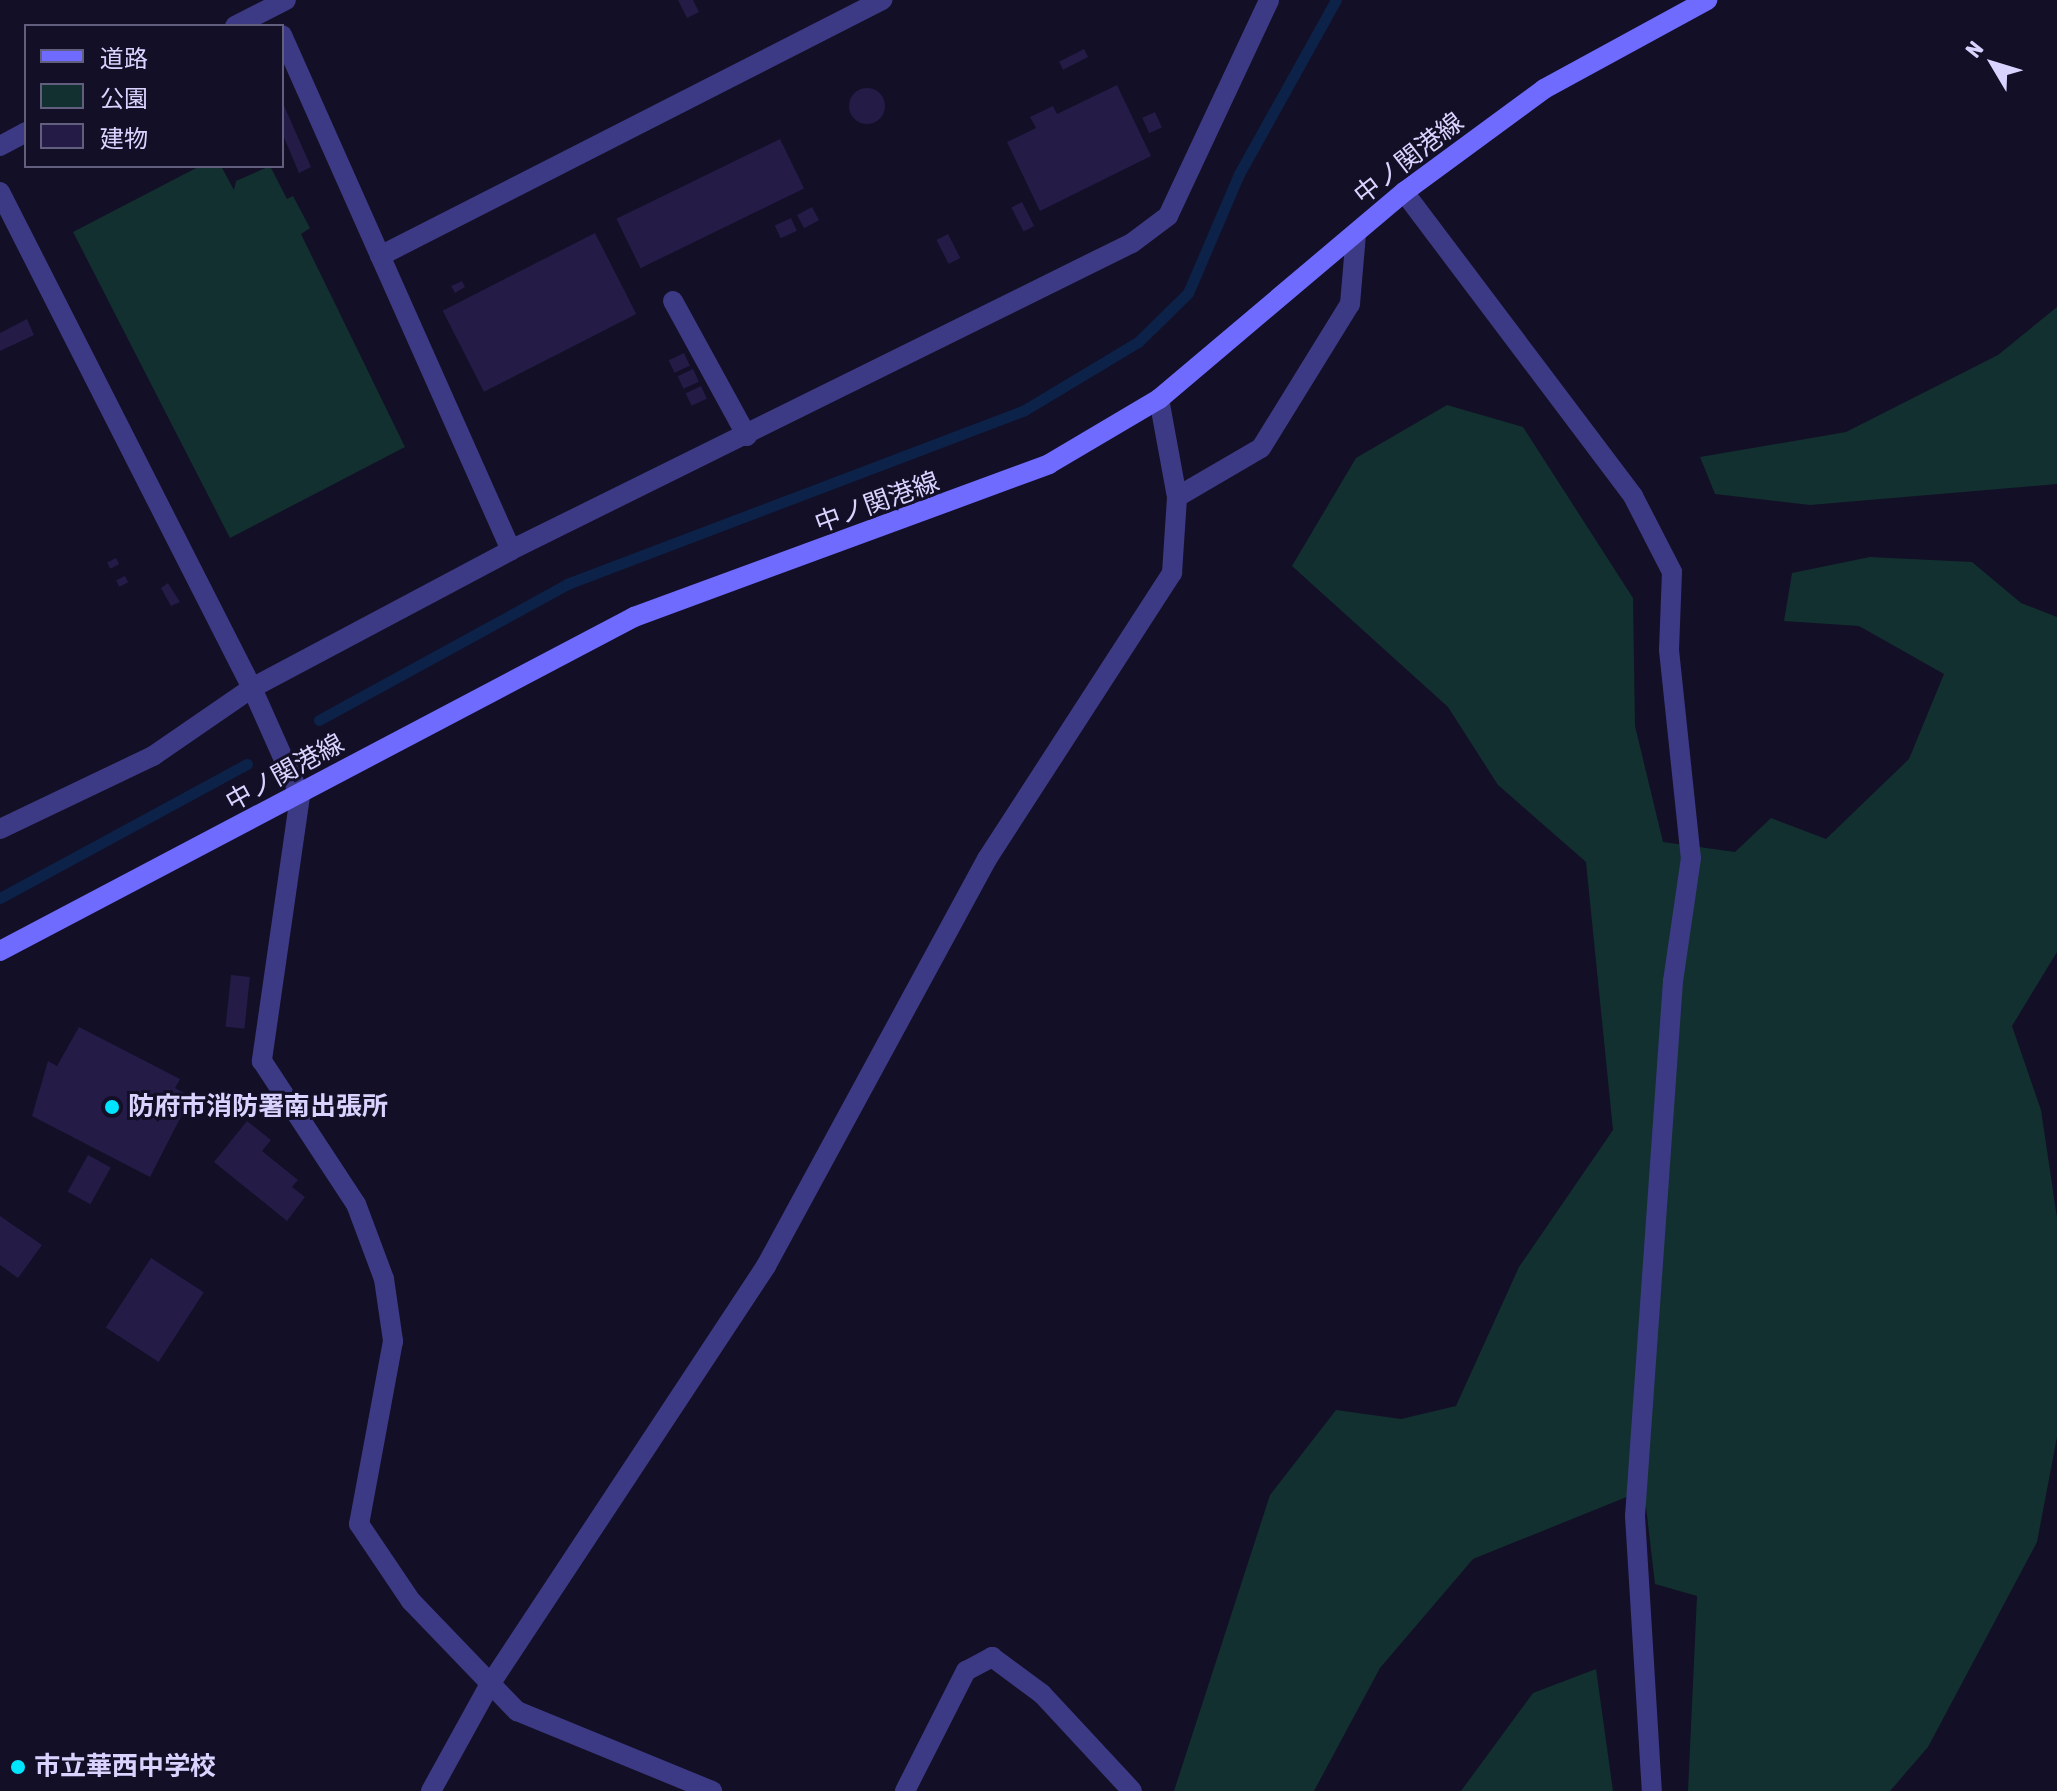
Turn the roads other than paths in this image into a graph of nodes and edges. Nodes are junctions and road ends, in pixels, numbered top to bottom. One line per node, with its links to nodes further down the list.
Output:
1 (881, 0): 12 (street)
2 (1269, 0): 15 (street)
3 (1707, 0): 10 (main road, 中ノ関港線)
4 (278, 11): 5 (street)
5 (241, 24)
6 (284, 40): 12 (street)
7 (24, 133): 8 (street)
8 (0, 146)
9 (0, 192): 18 (street)
10 (1404, 192): 11 (main road, 中ノ関港線); 27 (street)
11 (1356, 234): 14 (main road, 中ノ関港線); 16 (street)
12 (380, 256): 17 (street)
13 (673, 301): 15 (street)
14 (1159, 399): 16 (street); 19 (main road, 中ノ関港線)
15 (747, 436): 17 (street)
16 (1177, 497): 22 (street)
17 (511, 550): 18 (street)
18 (252, 688): 19 (street); 20 (street)
19 (300, 796): 21 (main road, 中ノ関港線); 22 (street)
20 (0, 829)
21 (0, 951)
22 (489, 1686): 23 (street); 24 (street)
23 (431, 1791)
24 (712, 1791)
25 (905, 1791): 26 (street)
26 (1132, 1791)
27 (1652, 1791)

